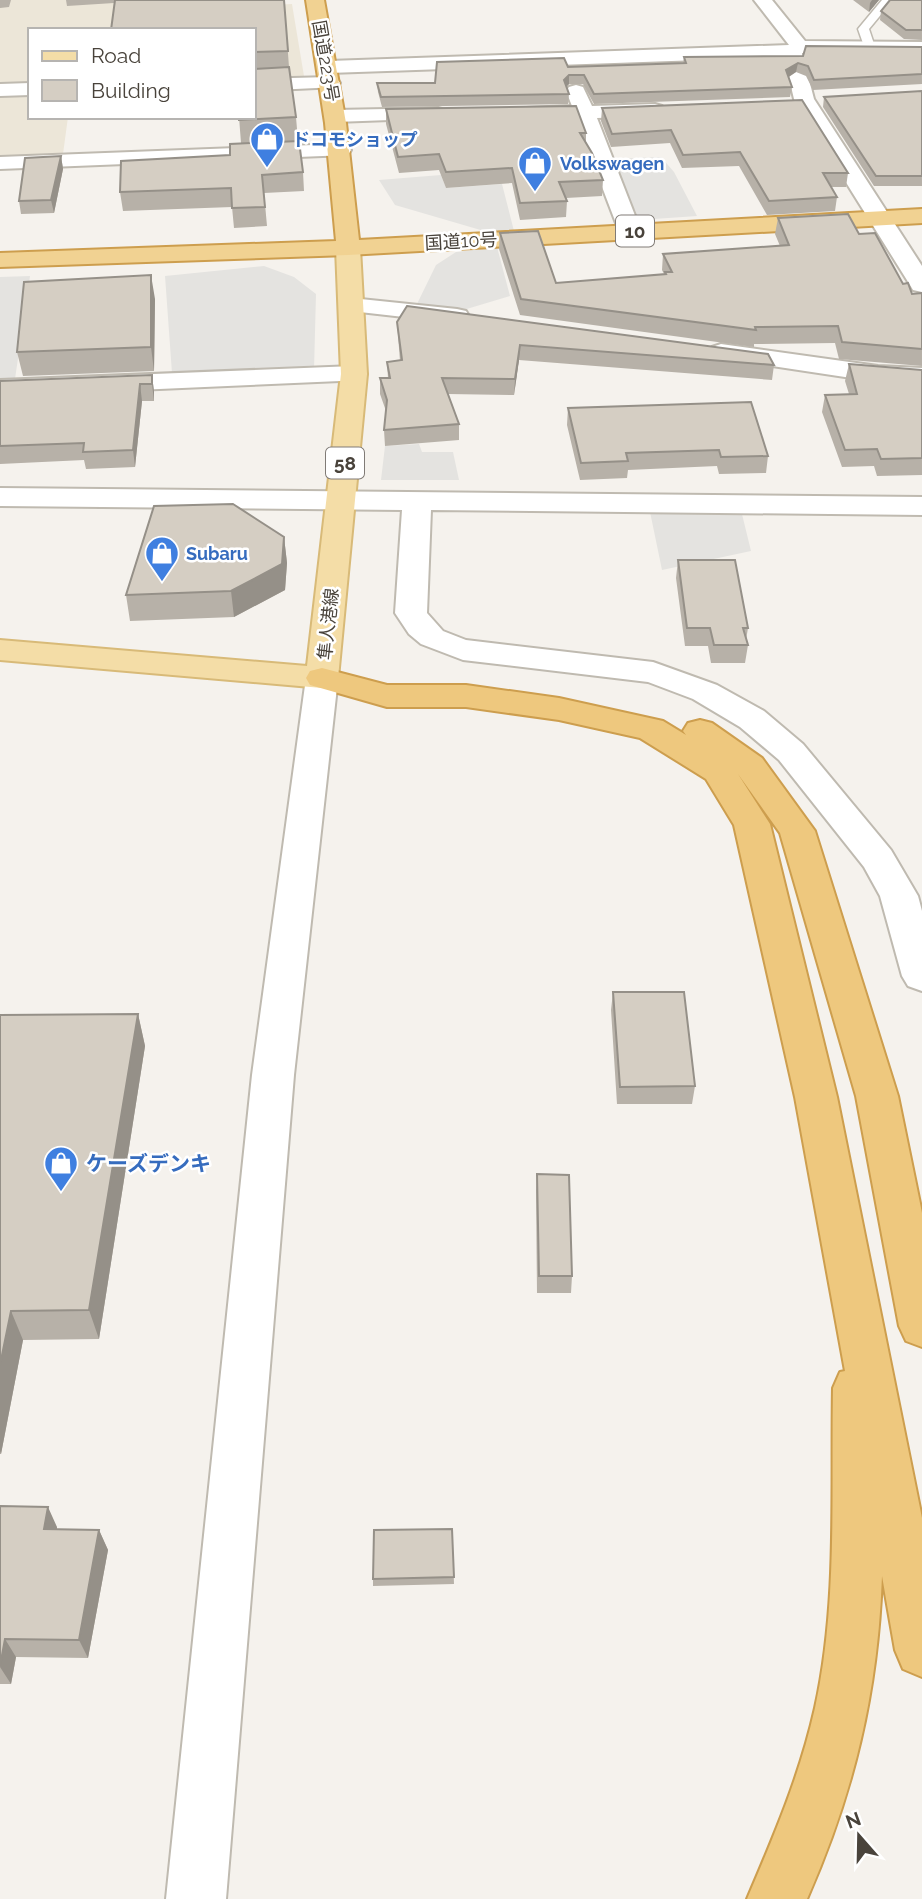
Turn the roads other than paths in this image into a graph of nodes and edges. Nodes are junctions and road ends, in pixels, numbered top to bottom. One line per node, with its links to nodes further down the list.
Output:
1 (315, 0): 8 (highway, 国道223号)
2 (763, 0): 6 (street)
3 (888, 0): 4 (lane)
4 (869, 47): 5 (street); 6 (street)
5 (922, 48)
6 (796, 49): 7 (street); 13 (street)
7 (564, 59): 8 (street); 16 (street)
8 (330, 75): 9 (street); 19 (highway, 国道223号)
9 (256, 85)
10 (28, 89): 11 (street)
11 (0, 90)
12 (830, 97): 13 (street)
13 (806, 101): 14 (street); 23 (street)
14 (780, 105)
15 (668, 110): 16 (street)
16 (585, 113): 18 (street); 24 (street)
17 (463, 114): 19 (street)
18 (503, 115)
19 (335, 116): 20 (highway, 国道223号)
20 (340, 150): 21 (street); 25 (highway, 国道223号)
21 (0, 163)
22 (922, 216): 23 (highway, 国道10号 / 10)
23 (881, 217): 24 (highway, 国道10号 / 10); 27 (street)
24 (630, 231): 25 (highway, 国道10号 / 10)
25 (348, 248): 26 (highway, 国道10号 / 10); 28 (main road, 隼人港線 / 58)
26 (0, 260)
27 (922, 285)
28 (351, 305): 29 (street); 31 (main road, 隼人港線 / 58)
29 (479, 319)
30 (695, 349): 32 (street)
31 (354, 374): 33 (street); 35 (main road, 隼人港線 / 58)
32 (922, 376)
33 (0, 388)
34 (0, 497): 35 (street)
35 (342, 501): 36 (street); 39 (main road, 隼人港線 / 58)
36 (417, 502): 37 (street); 40 (street)
37 (922, 506)
38 (0, 650): 39 (main road, 隼人港線)
39 (322, 678): 41 (highway); 42 (highway); 44 (street)
40 (922, 976)
41 (858, 1305): 43 (highway); 45 (highway)
42 (920, 1312)
43 (922, 1650)
44 (196, 1899)
45 (777, 1899)

